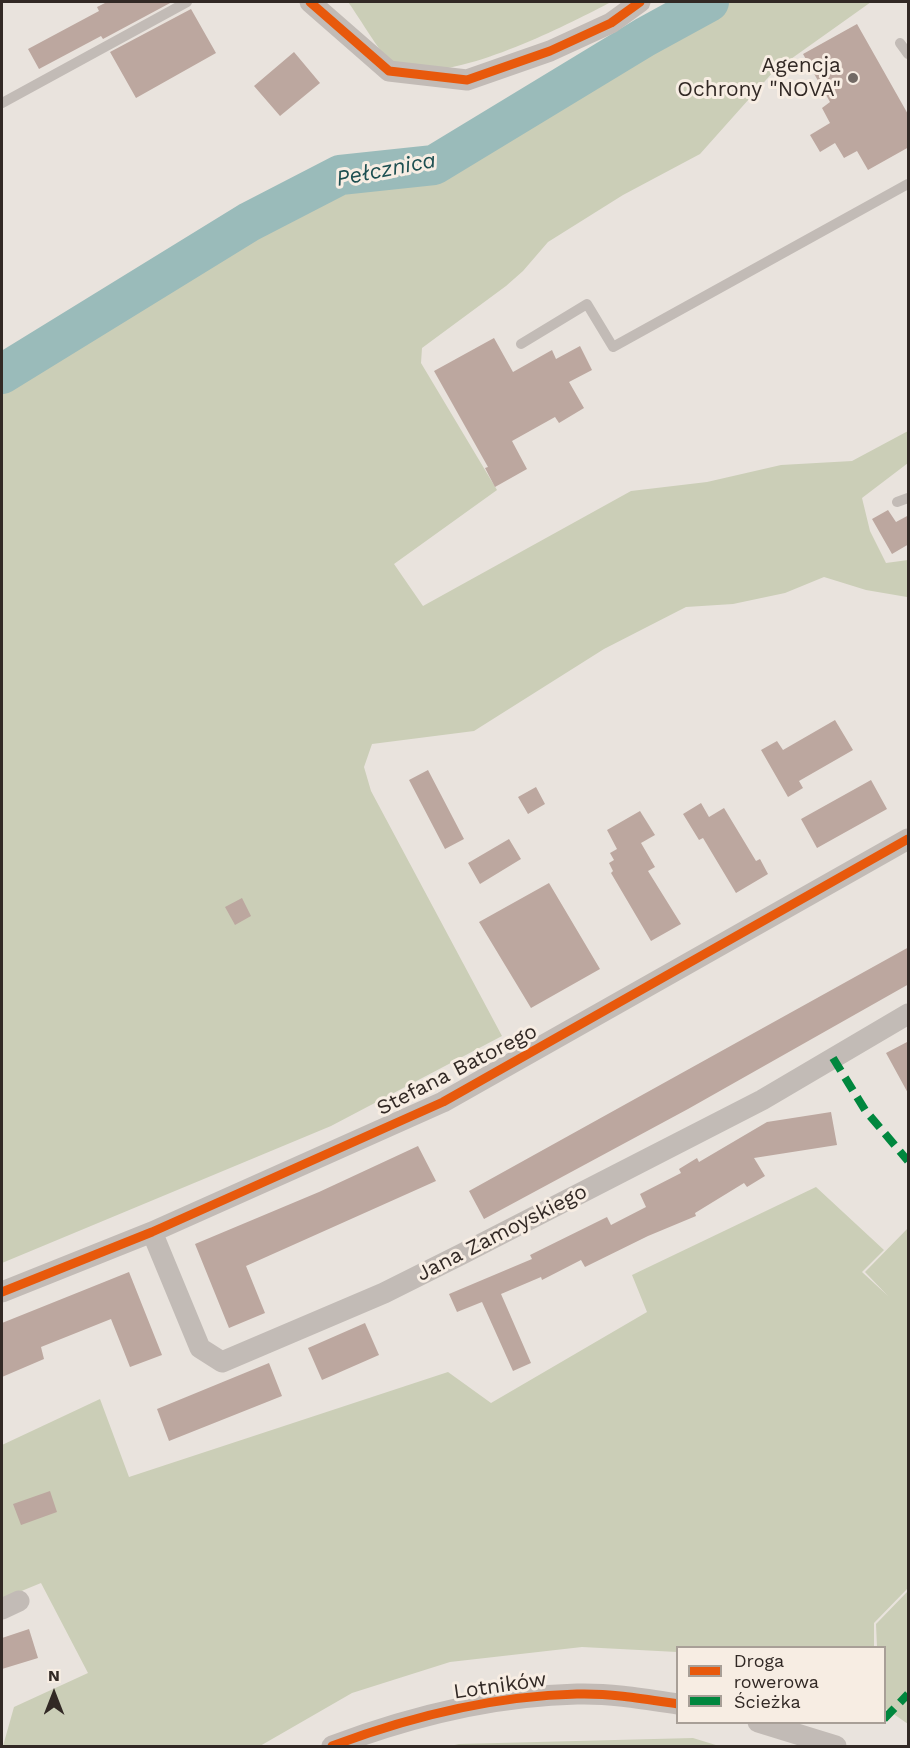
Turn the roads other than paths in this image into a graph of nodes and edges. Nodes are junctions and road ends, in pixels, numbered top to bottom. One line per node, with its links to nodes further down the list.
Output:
1 (187, 2): 6 (lane)
2 (640, 2): 3 (street)
3 (310, 5)
4 (900, 43): 5 (lane)
5 (909, 54)
6 (2, 103)
7 (909, 184): 8 (lane)
8 (521, 344)
9 (909, 498): 10 (lane)
10 (897, 502)
11 (909, 839): 13 (street, Stefana Batorego)
12 (909, 1014): 13 (street, Jana Zamoyskiego)
13 (152, 1232): 14 (street, Stefana Batorego)
14 (2, 1292)
15 (676, 1704): 17 (street, Lotników)
16 (764, 1724): 18 (street)
17 (332, 1746)
18 (836, 1746)

